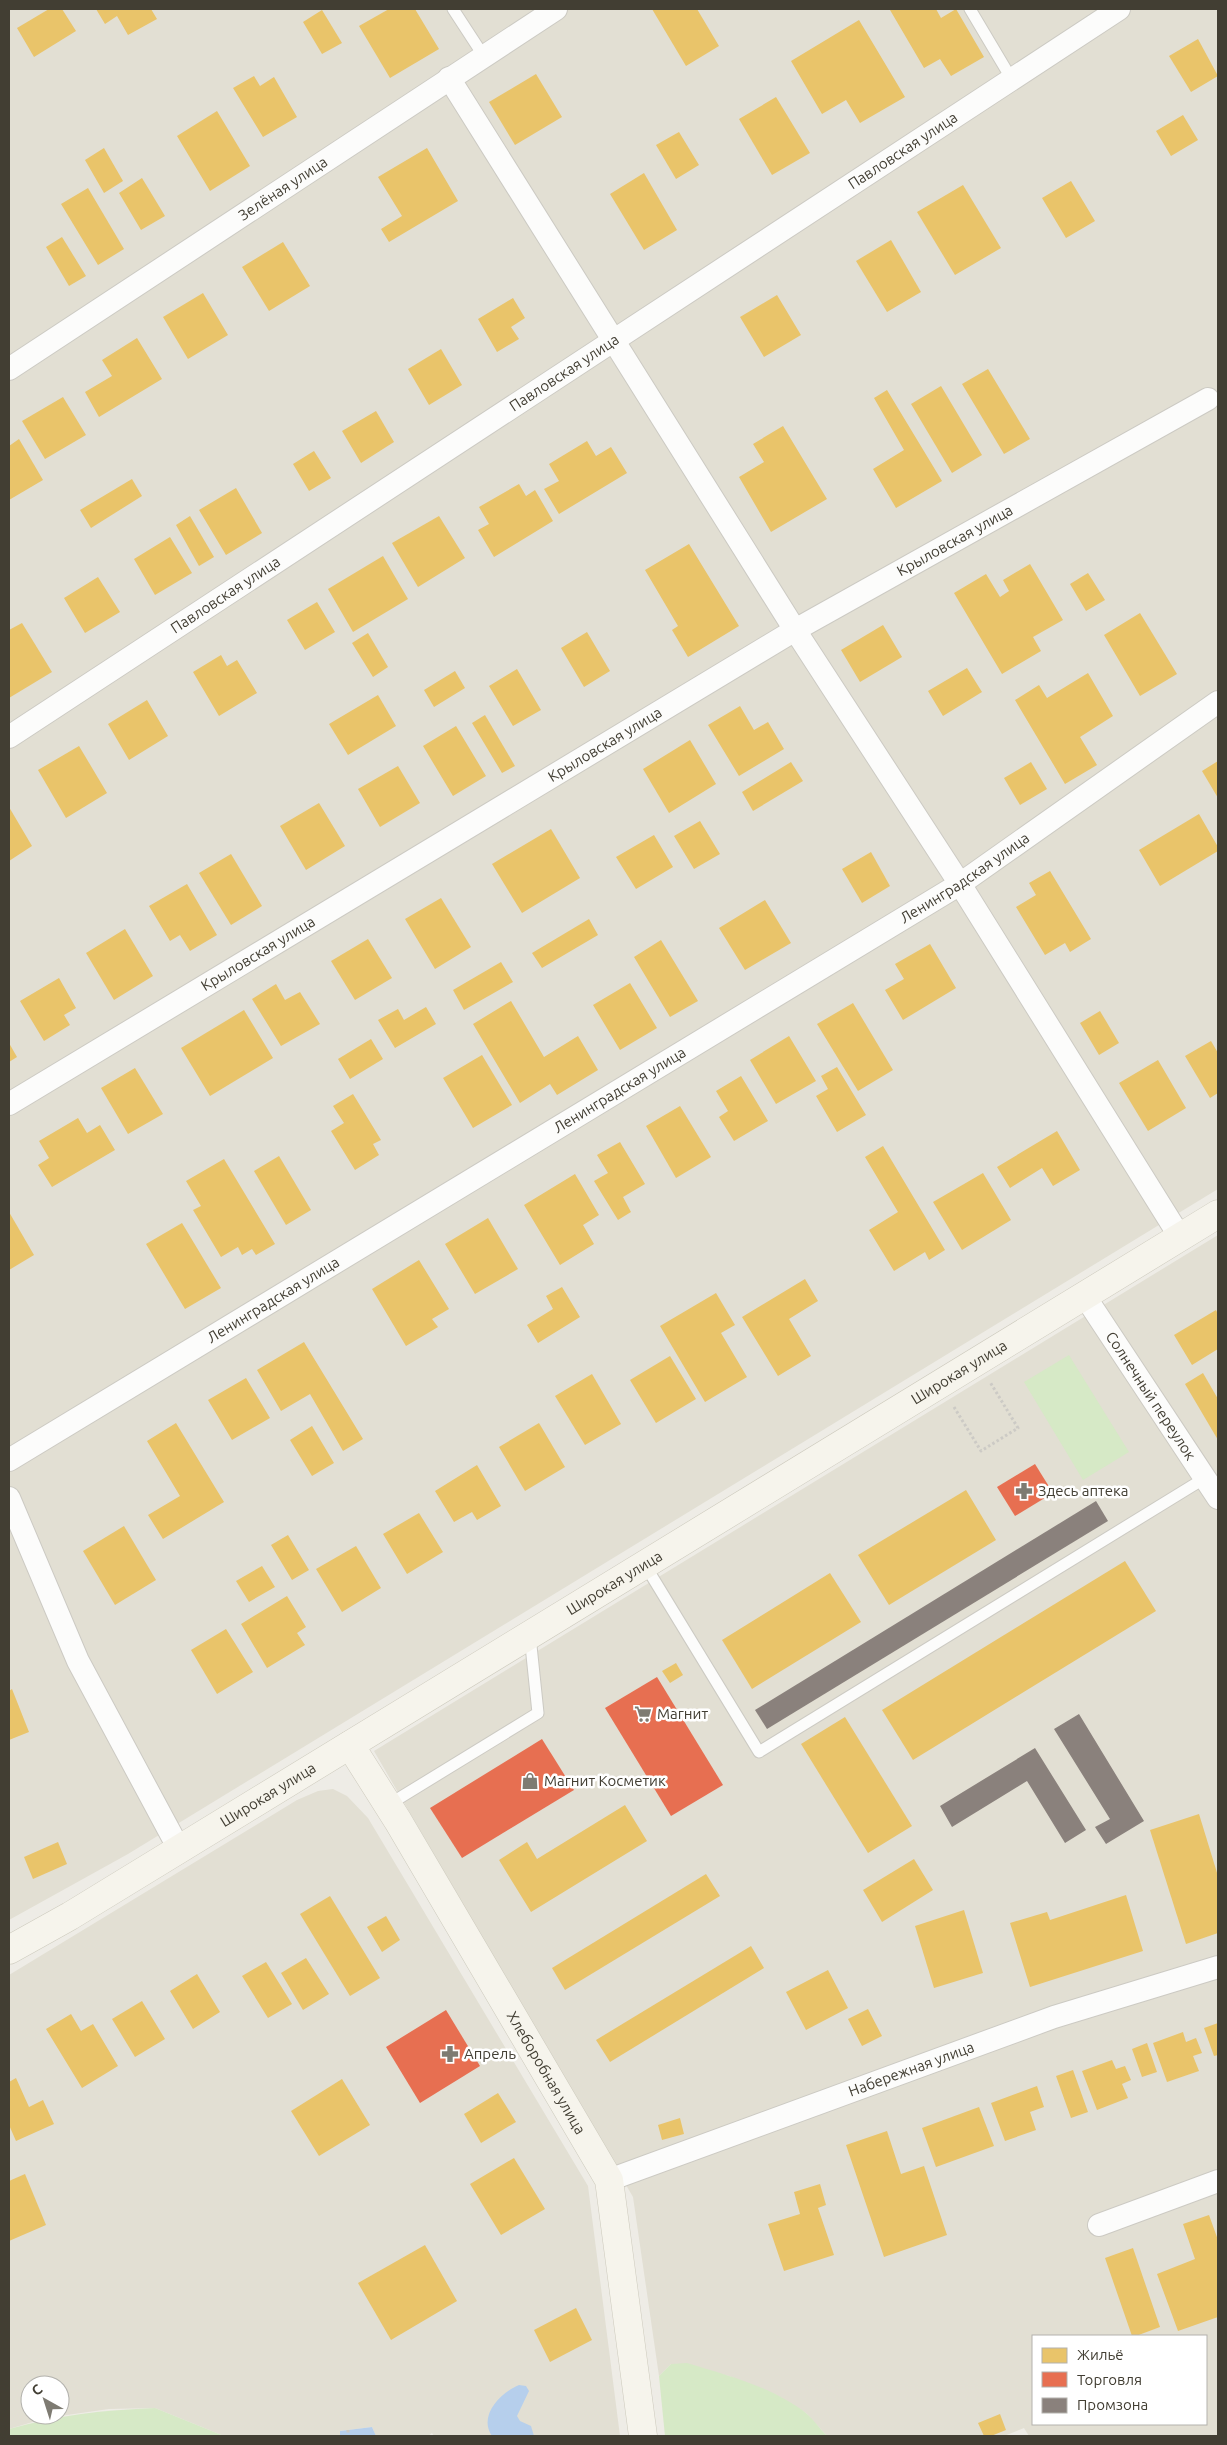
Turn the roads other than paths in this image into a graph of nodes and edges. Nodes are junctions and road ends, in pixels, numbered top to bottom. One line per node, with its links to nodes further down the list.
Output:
1 (453, 9): 5 (lane)
2 (556, 9): 5 (street, Зелёная улица)
3 (970, 9): 7 (lane)
4 (1119, 9): 7 (street, Павловская улица)
5 (483, 55): 6 (street, Зелёная улица)
6 (449, 78): 8 (street); 9 (street, Зелёная улица)
7 (1011, 78): 8 (street, Павловская улица)
8 (614, 339): 11 (street); 13 (street, Павловская улица)
9 (9, 369)
10 (1208, 399): 11 (street, Крыловская улица)
11 (795, 630): 14 (street); 15 (street, Крыловская улица)
12 (1218, 702): 14 (street, Ленинградская улица)
13 (9, 737)
14 (960, 884): 17 (street); 19 (street, Ленинградская улица)
15 (9, 1104)
16 (1218, 1214): 17 (street, Широкая улица)
17 (1180, 1237): 18 (street, Широкая улица)
18 (1084, 1295): 20 (street, Солнечный переулок); 23 (street, Широкая улица)
19 (9, 1460)
20 (1205, 1478): 22 (street, Солнечный переулок); 23 (lane)
21 (9, 1498): 27 (street)
22 (1218, 1498)
23 (644, 1563): 24 (street, Широкая улица)
24 (530, 1633): 25 (street, Широкая улица); 26 (lane)
25 (350, 1745): 26 (street, Хлеборобная улица); 27 (street, Широкая улица)
26 (388, 1805): 30 (street, Хлеборобная улица)
27 (179, 1849): 28 (street, Широкая улица)
28 (9, 1950)
29 (1218, 1967): 30 (street, Набережная улица)
30 (609, 2180): 33 (street, Хлеборобная улица)
31 (1218, 2181): 32 (street)
32 (1099, 2225)
33 (643, 2436)

